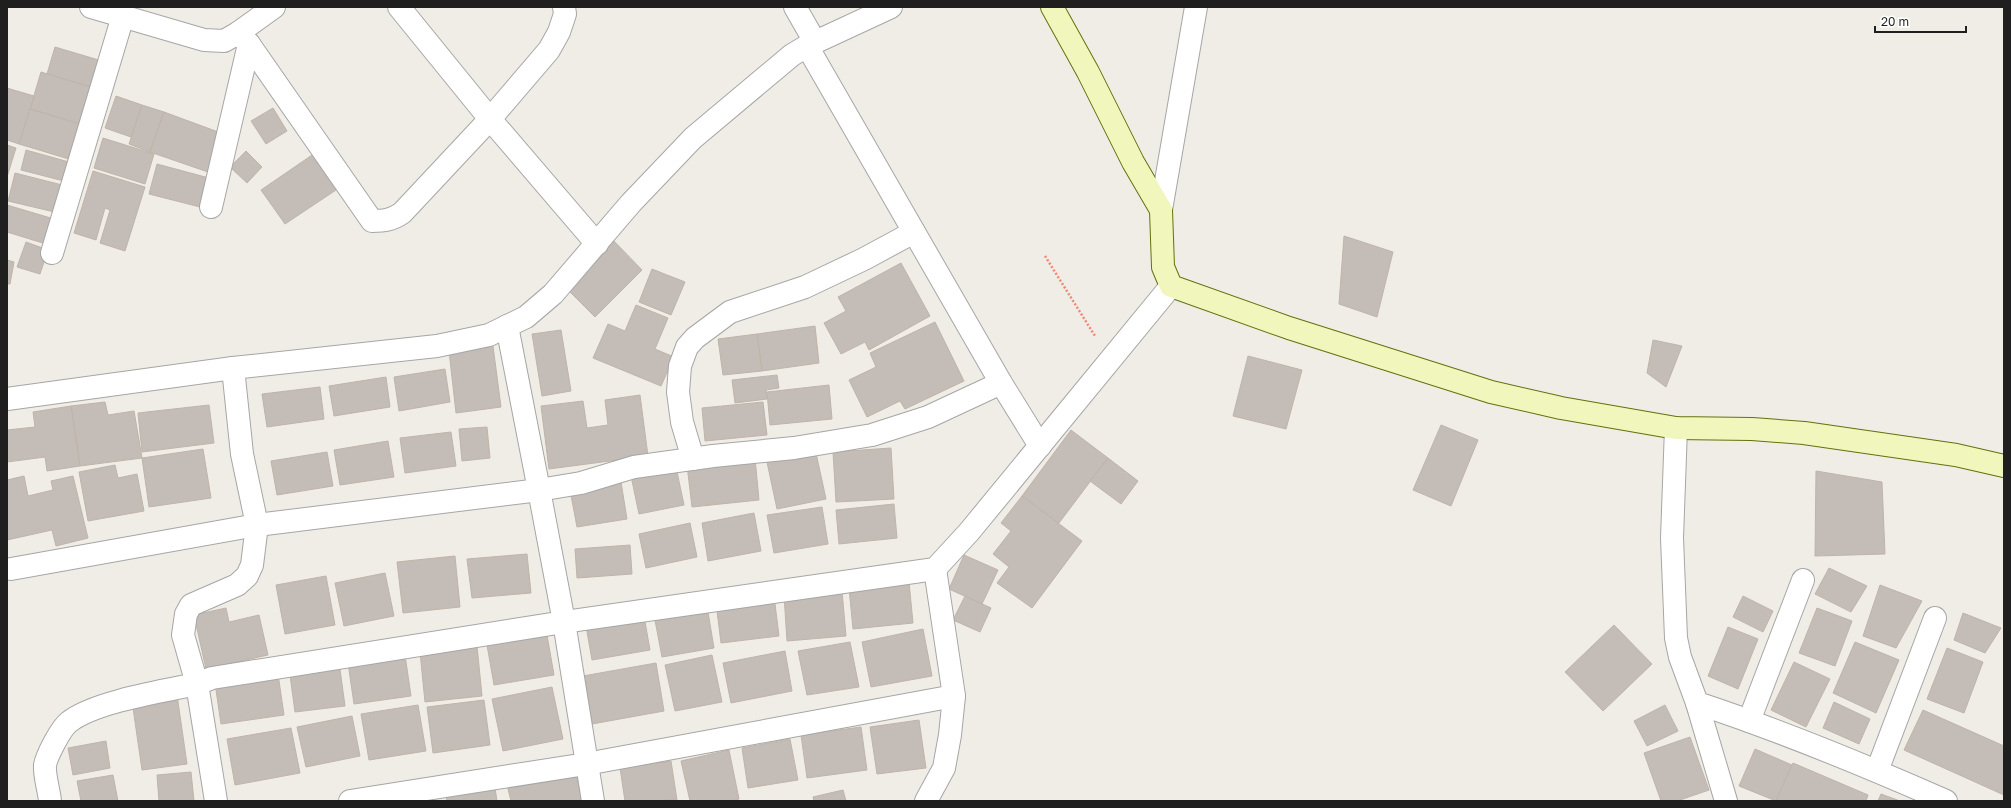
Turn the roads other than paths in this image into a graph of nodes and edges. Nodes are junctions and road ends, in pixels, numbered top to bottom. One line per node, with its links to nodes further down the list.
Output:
1 (91, 7): 9 (street)
2 (274, 7): 10 (street)
3 (399, 7): 12 (street)
4 (564, 7): 12 (street)
5 (795, 7): 11 (street)
6 (892, 7): 11 (street)
7 (1052, 7): 14 (street)
8 (1196, 7): 14 (street)
9 (123, 16): 10 (street); 17 (street)
10 (244, 39): 12 (street); 13 (street)
11 (811, 44): 15 (street); 16 (street)
12 (490, 119): 16 (street)
13 (211, 207)
14 (1162, 210): 18 (street)
15 (914, 232): 21 (street); 25 (street)
16 (598, 244): 19 (street)
17 (52, 253)
18 (1171, 286): 23 (street); 24 (street)
19 (507, 326): 20 (street); 27 (street)
20 (233, 368): 22 (street); 28 (street)
21 (1001, 383): 24 (street); 25 (street)
22 (7, 399)
23 (1676, 428): 26 (street); 36 (street)
24 (1040, 446): 30 (street)
25 (693, 459): 27 (street)
26 (2004, 466)
27 (539, 490): 28 (street); 33 (street)
28 (257, 525): 29 (street); 34 (street)
29 (11, 569)
30 (935, 570): 33 (street); 35 (street)
31 (1803, 580): 37 (street)
32 (1934, 618): 39 (street)
33 (564, 622): 34 (street); 38 (street)
34 (197, 684): 40 (street); 41 (street)
35 (954, 696): 38 (street); 44 (street)
36 (1697, 703): 37 (street); 45 (street)
37 (1750, 720): 39 (street)
38 (586, 764): 42 (street); 43 (street)
39 (1877, 770): 46 (street)
40 (50, 801)
41 (216, 801)
42 (350, 801)
43 (592, 801)
44 (926, 801)
45 (1726, 801)
46 (1946, 801)

